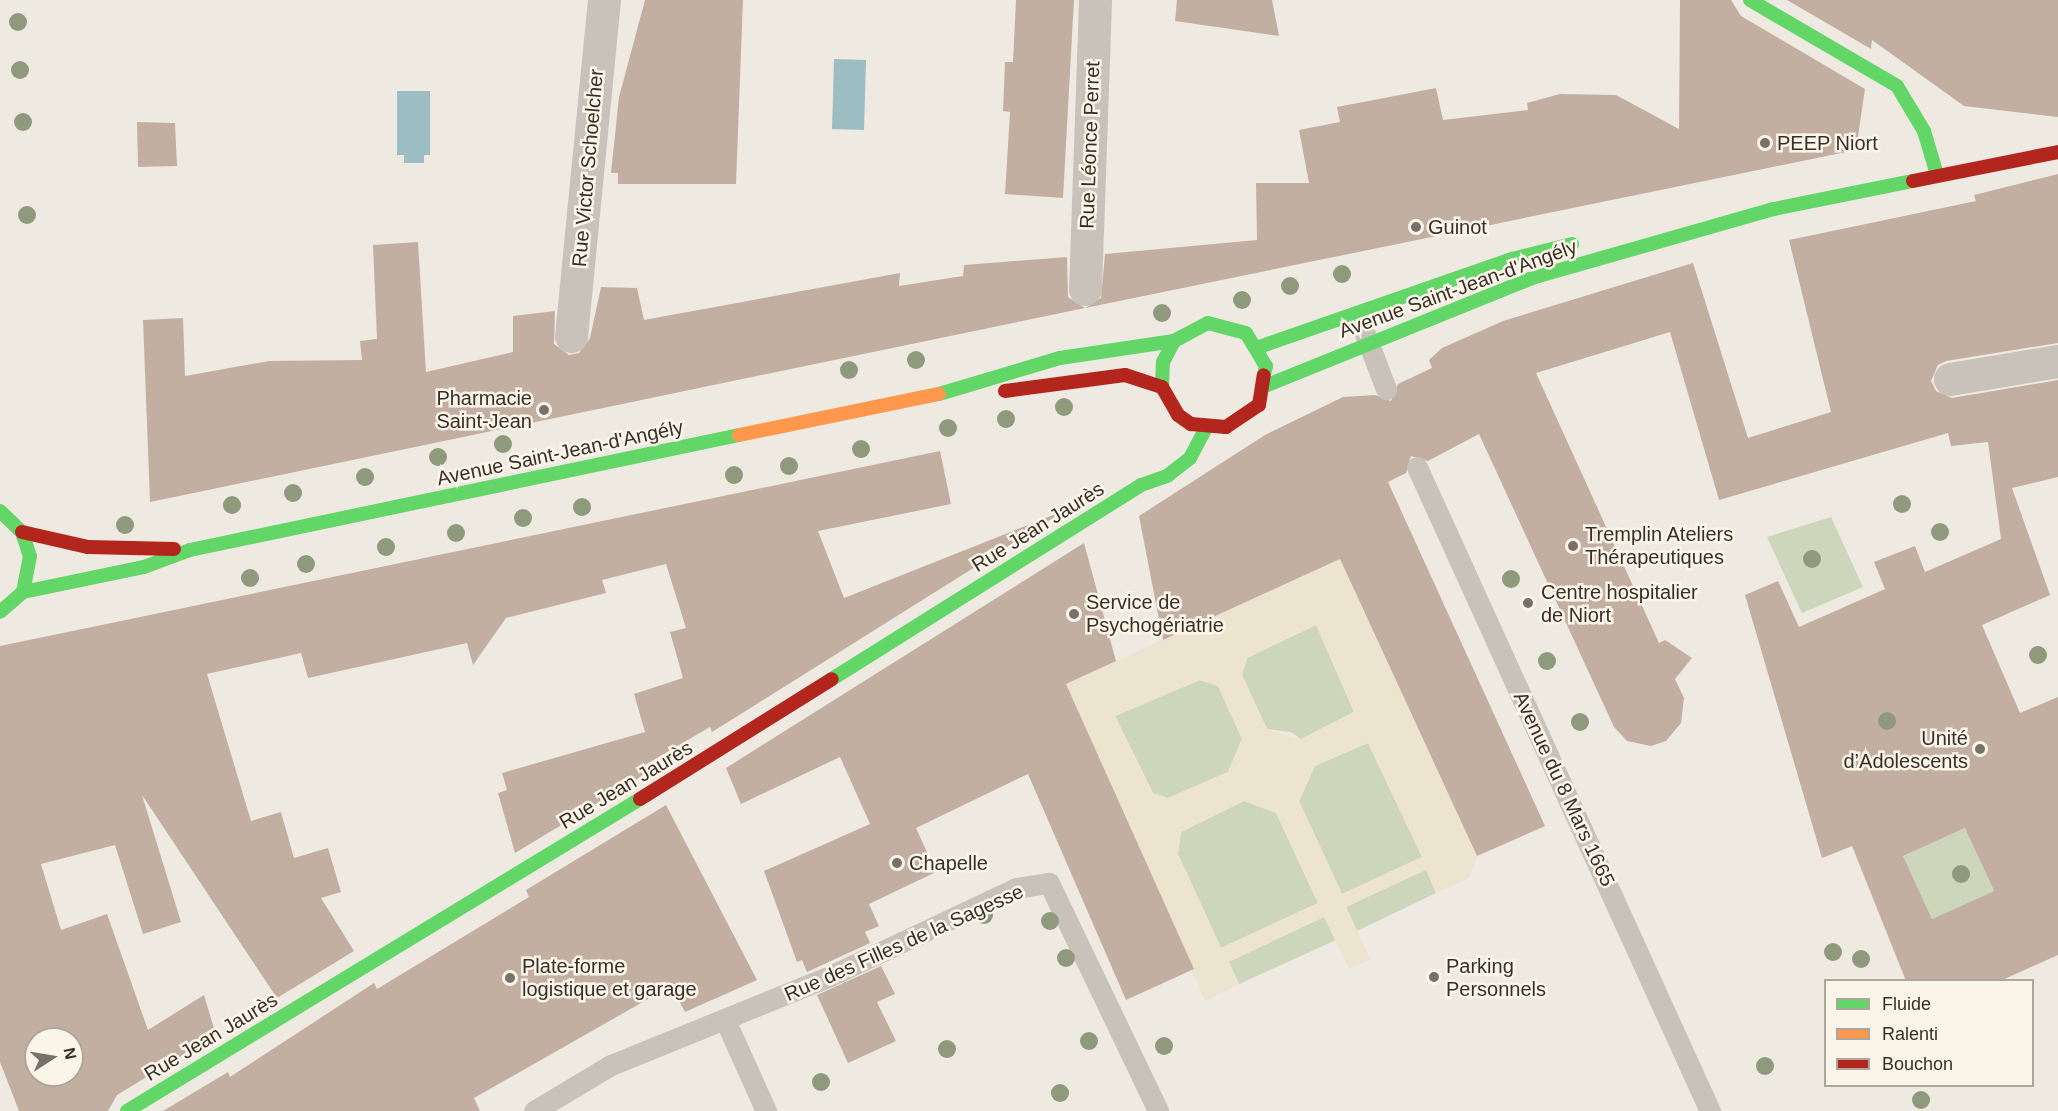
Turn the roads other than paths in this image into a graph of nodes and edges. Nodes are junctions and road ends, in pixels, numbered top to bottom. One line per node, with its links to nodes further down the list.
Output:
1 (604, 0): 11 (street, Rue Victor Schoelcher)
2 (1095, 0): 9 (street, Rue Léonce Perret)
3 (1750, 0): 5 (main road)
4 (2058, 152): 5 (main road, Avenue Saint-Jean-d'Angély)
5 (1937, 175): 6 (main road, Avenue Saint-Jean-d'Angély)
6 (1737, 218): 7 (main road, Avenue Saint-Jean-d'Angély); 13 (main road, Avenue Saint-Jean-d'Angély)
7 (1622, 235)
8 (1588, 240): 10 (main road, Avenue Saint-Jean-d'Angély)
9 (1085, 289)
10 (1358, 314): 13 (lane); 14 (main road, Avenue Saint-Jean-d'Angély)
11 (572, 336)
12 (1174, 341): 14 (main road, Avenue Saint-Jean-d'Angély); 18 (main road); 20 (main road, Avenue Saint-Jean-d'Angély)
13 (1368, 342): 17 (main road, Avenue Saint-Jean-d'Angély); 19 (lane)
14 (1259, 347): 17 (main road)
15 (2058, 361): 16 (street)
16 (1950, 379)
17 (1266, 386): 22 (main road)
18 (1162, 387): 20 (main road, Avenue Saint-Jean-d'Angély); 21 (main road)
19 (1386, 389)
20 (938, 394): 29 (main road, Avenue Saint-Jean-d'Angély)
21 (1178, 415): 22 (main road); 23 (main road)
22 (1206, 428): 26 (main road, Rue Jean Jaurès)
23 (1174, 435)
24 (1163, 459): 26 (main road, Rue Jean Jaurès)
25 (1417, 467): 37 (lane, Avenue du 8 Mars 1665)
26 (1142, 485): 33 (main road, Rue Jean Jaurès)
27 (0, 512): 28 (main road)
28 (22, 532): 29 (main road, Avenue Saint-Jean-d'Angély); 30 (main road)
29 (190, 550): 30 (main road, Avenue Saint-Jean-d'Angély)
30 (23, 592): 31 (main road)
31 (0, 612)
32 (726, 1022): 34 (lane); 35 (lane); 36 (lane, Rue des Filles de la Sagesse)
33 (127, 1111)
34 (534, 1111)
35 (766, 1111)
36 (1158, 1111)
37 (1710, 1111)

